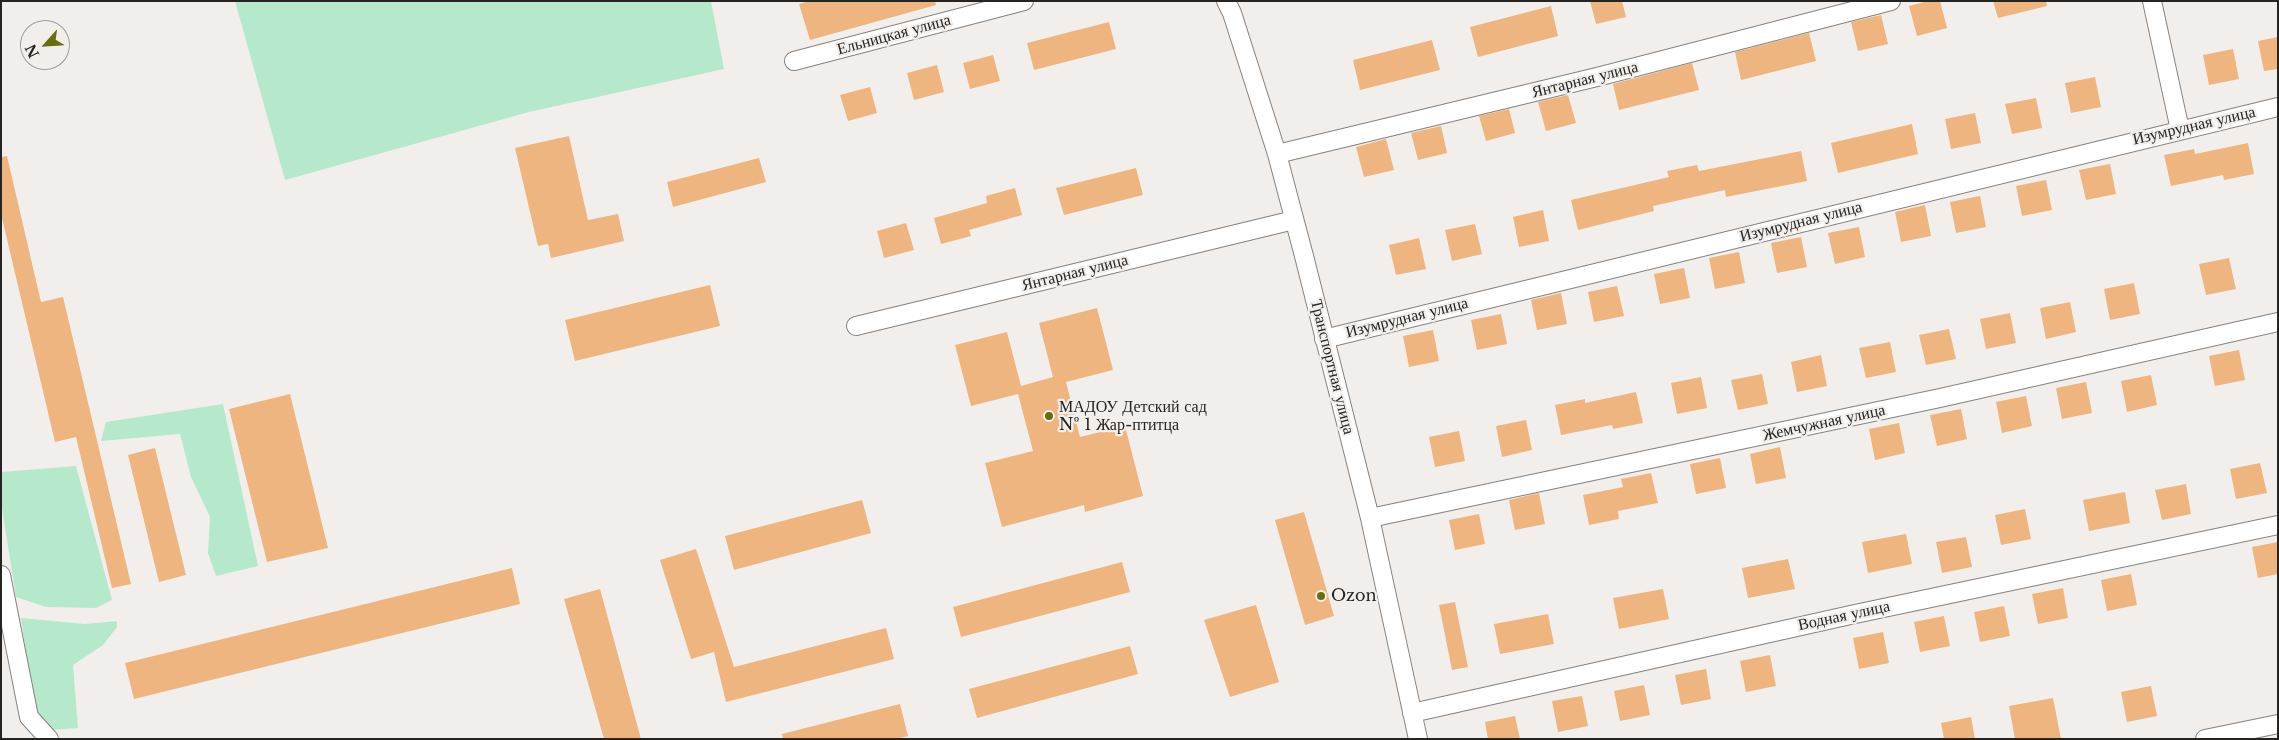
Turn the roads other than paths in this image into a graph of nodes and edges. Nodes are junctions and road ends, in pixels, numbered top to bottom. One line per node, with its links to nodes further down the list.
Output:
1 (1024, 1): 5 (street, Ельницкая улица)
2 (1226, 1): 8 (street, Транспортная улица)
3 (1891, 1): 8 (street, Янтарная улица)
4 (2152, 1): 7 (street)
5 (794, 61)
6 (2278, 106): 7 (street, Изумрудная улица)
7 (2180, 130): 12 (street, Изумрудная улица)
8 (1277, 154): 9 (street, Транспортная улица)
9 (1294, 220): 11 (street, Янтарная улица); 12 (street, Транспортная улица)
10 (2278, 322): 13 (street, Жемчужная улица)
11 (856, 326)
12 (1324, 339): 13 (street, Транспортная улица)
13 (1370, 518): 16 (street, Транспортная улица)
14 (2278, 525): 16 (street, Водная улица)
15 (1, 575): 18 (street)
16 (1412, 714): 19 (street, Транспортная улица)
17 (2278, 724): 20 (street)
18 (48, 739)
19 (1418, 739)
20 (2205, 739)

